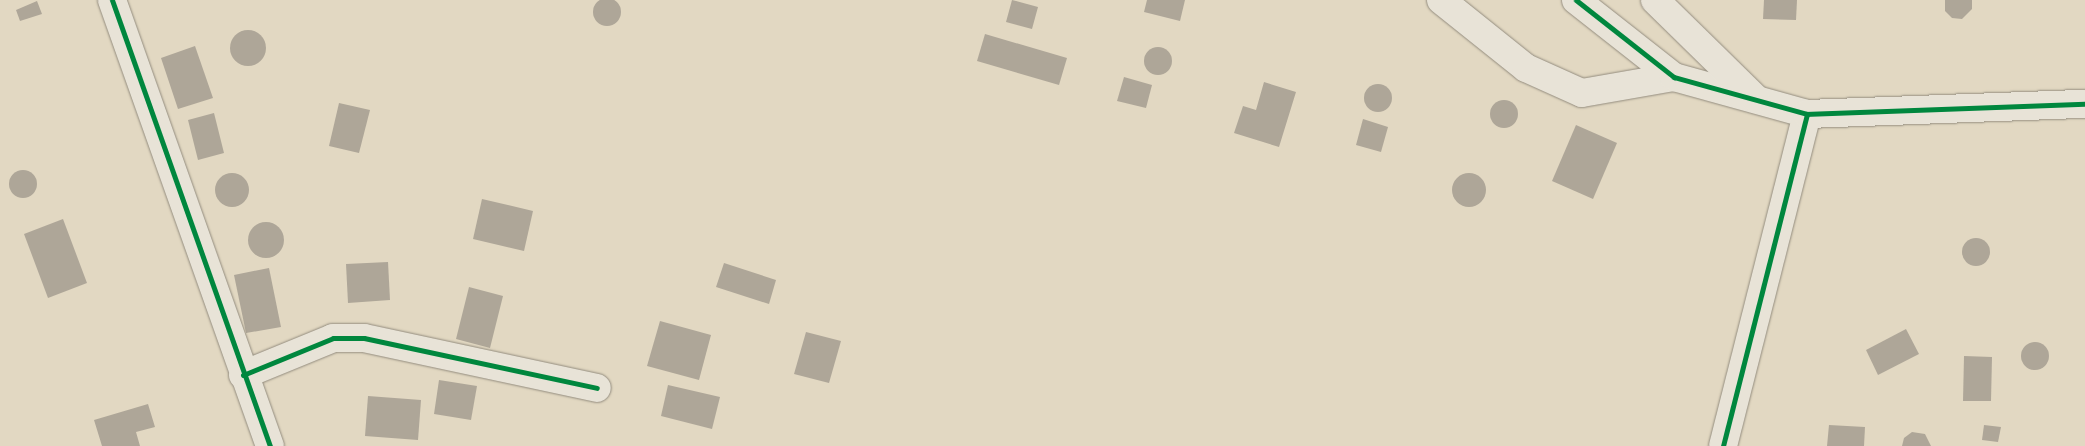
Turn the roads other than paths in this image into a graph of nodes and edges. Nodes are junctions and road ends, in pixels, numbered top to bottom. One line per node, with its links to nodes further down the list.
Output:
1 (112, 0): 9 (street)
2 (1441, 0): 5 (street)
3 (1576, 0): 5 (street)
4 (1655, 0): 6 (street)
5 (1674, 77): 6 (street)
6 (1757, 100): 8 (street)
7 (2085, 104): 8 (street)
8 (1807, 114): 12 (street)
9 (243, 375): 10 (street); 11 (street)
10 (597, 388)
11 (270, 446)
12 (1723, 446)

